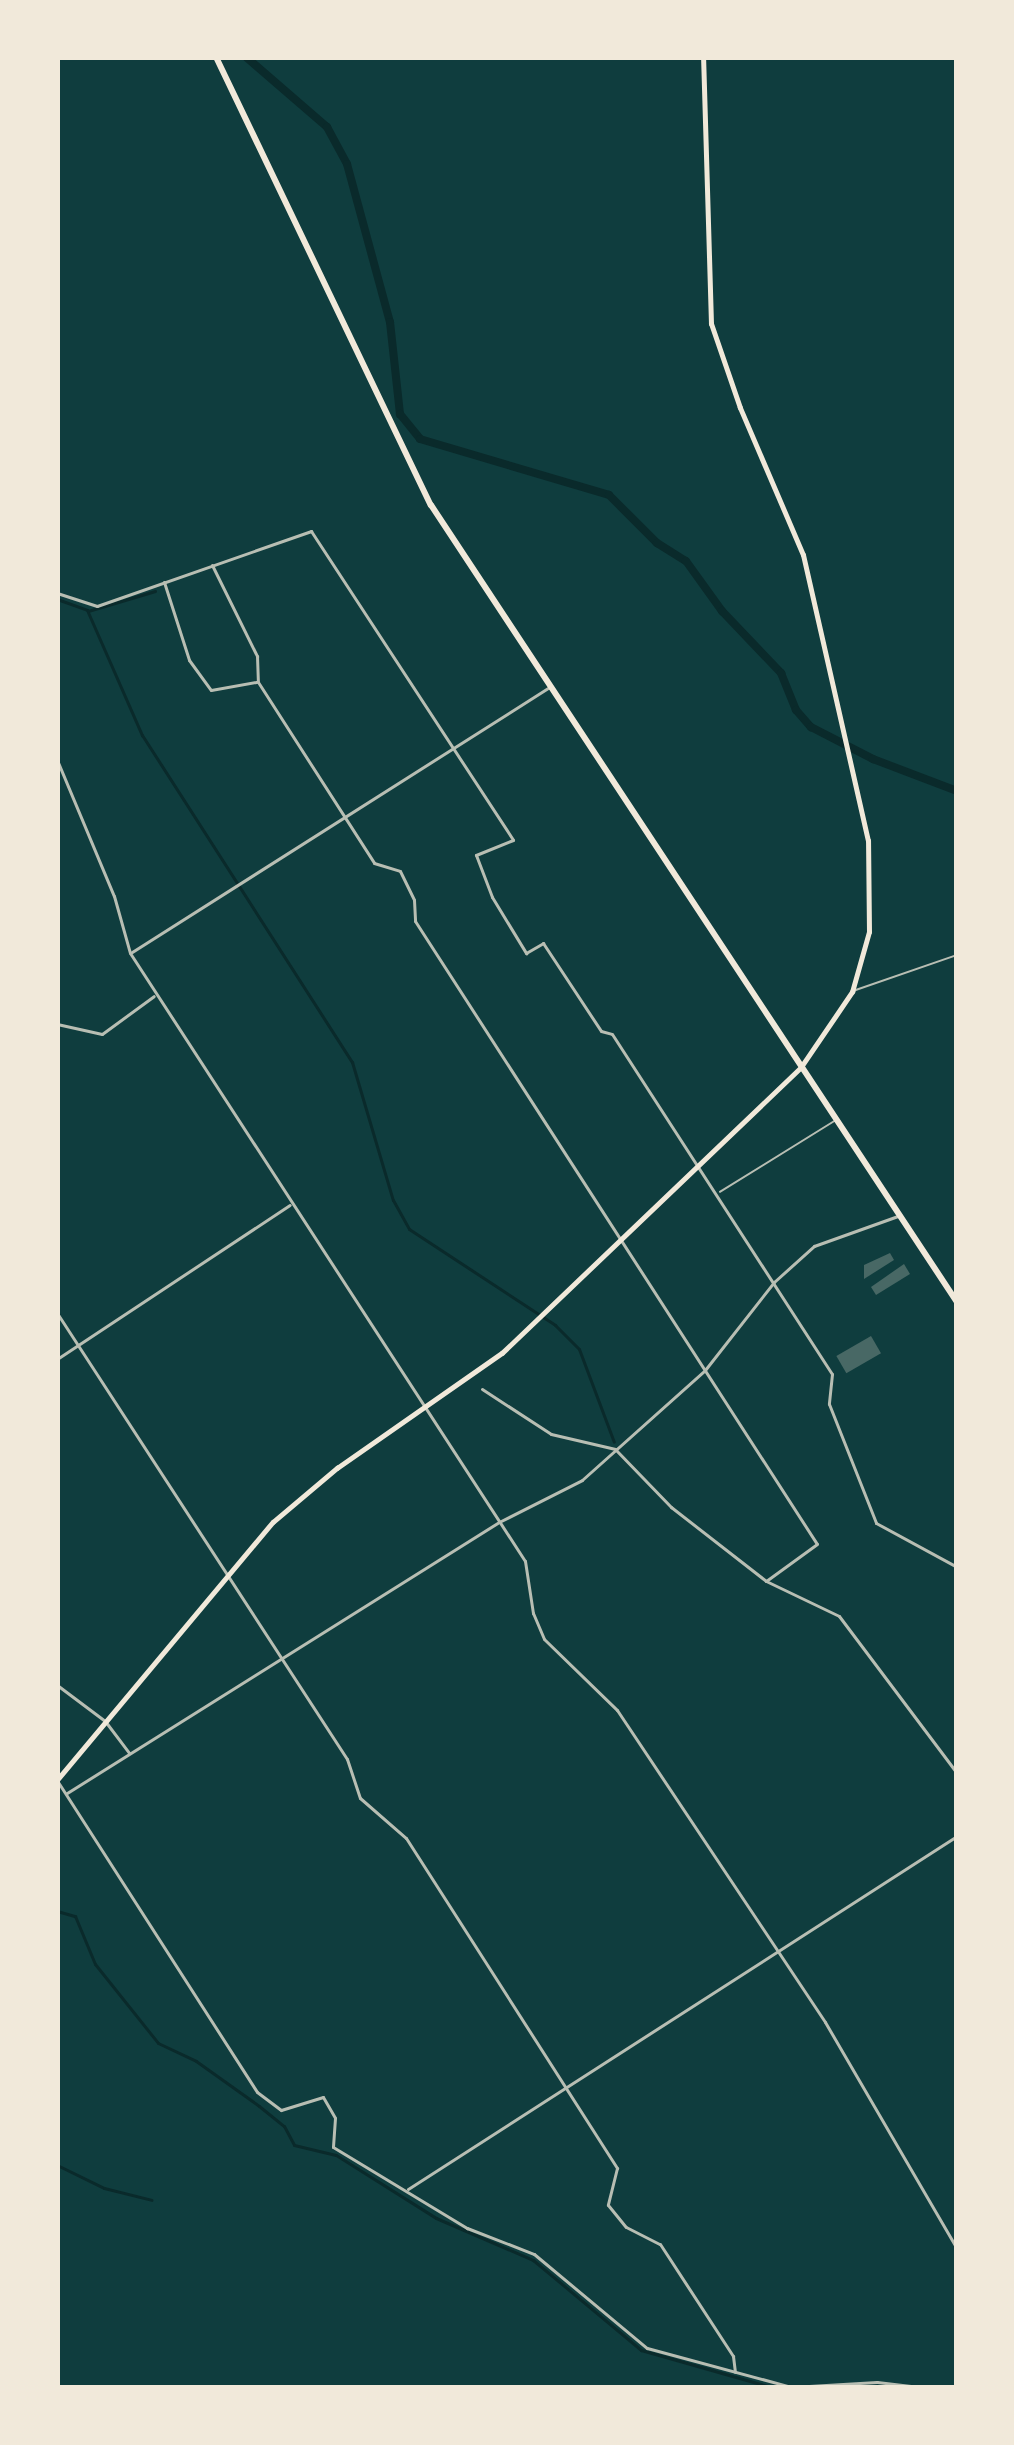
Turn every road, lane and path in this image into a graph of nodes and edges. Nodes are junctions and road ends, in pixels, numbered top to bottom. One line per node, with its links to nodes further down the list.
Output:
1 (216, 57): 7 (main road)
2 (703, 57): 13 (main road)
3 (212, 565): 4 (street); 6 (street); 8 (street)
4 (163, 581): 5 (street); 6 (street)
5 (57, 593)
6 (258, 682): 10 (street)
7 (549, 686): 8 (street); 16 (main road)
8 (452, 744): 10 (street); 18 (street)
9 (57, 760): 11 (street)
10 (344, 815): 11 (street); 22 (street)
11 (130, 953): 14 (street)
12 (957, 955): 13 (lane)
13 (852, 992): 16 (main road)
14 (156, 995): 15 (street); 20 (street)
15 (57, 1024)
16 (801, 1067): 17 (main road); 18 (main road)
17 (836, 1120): 19 (lane); 21 (main road)
18 (699, 1165): 19 (street); 22 (main road)
19 (716, 1194): 23 (street)
20 (291, 1204): 26 (street); 30 (street)
21 (899, 1215): 23 (street); 24 (main road)
22 (620, 1240): 28 (street); 30 (main road)
23 (774, 1282): 28 (street); 33 (street)
24 (957, 1302)
25 (57, 1313): 26 (street)
26 (78, 1345): 27 (street); 34 (street)
27 (57, 1359)
28 (705, 1370): 31 (street); 35 (street)
29 (482, 1389): 31 (street)
30 (426, 1410): 32 (street); 34 (main road)
31 (615, 1449): 32 (street); 35 (street)
32 (499, 1522): 36 (street); 44 (street)
33 (957, 1567)
34 (227, 1573): 36 (street); 38 (main road)
35 (766, 1580): 40 (street)
36 (284, 1661): 39 (street); 45 (street)
37 (57, 1684): 38 (street)
38 (105, 1721): 39 (street); 41 (main road)
39 (130, 1755): 42 (street)
40 (957, 1773)
41 (57, 1780): 42 (street)
42 (65, 1794): 46 (street)
43 (957, 1836): 44 (street)
44 (774, 1949): 45 (street); 47 (street)
45 (564, 2086): 46 (street); 48 (street)
46 (406, 2190): 48 (street)
47 (957, 2248)
48 (735, 2372): 49 (street)
49 (791, 2387): 50 (street)
50 (928, 2388)

